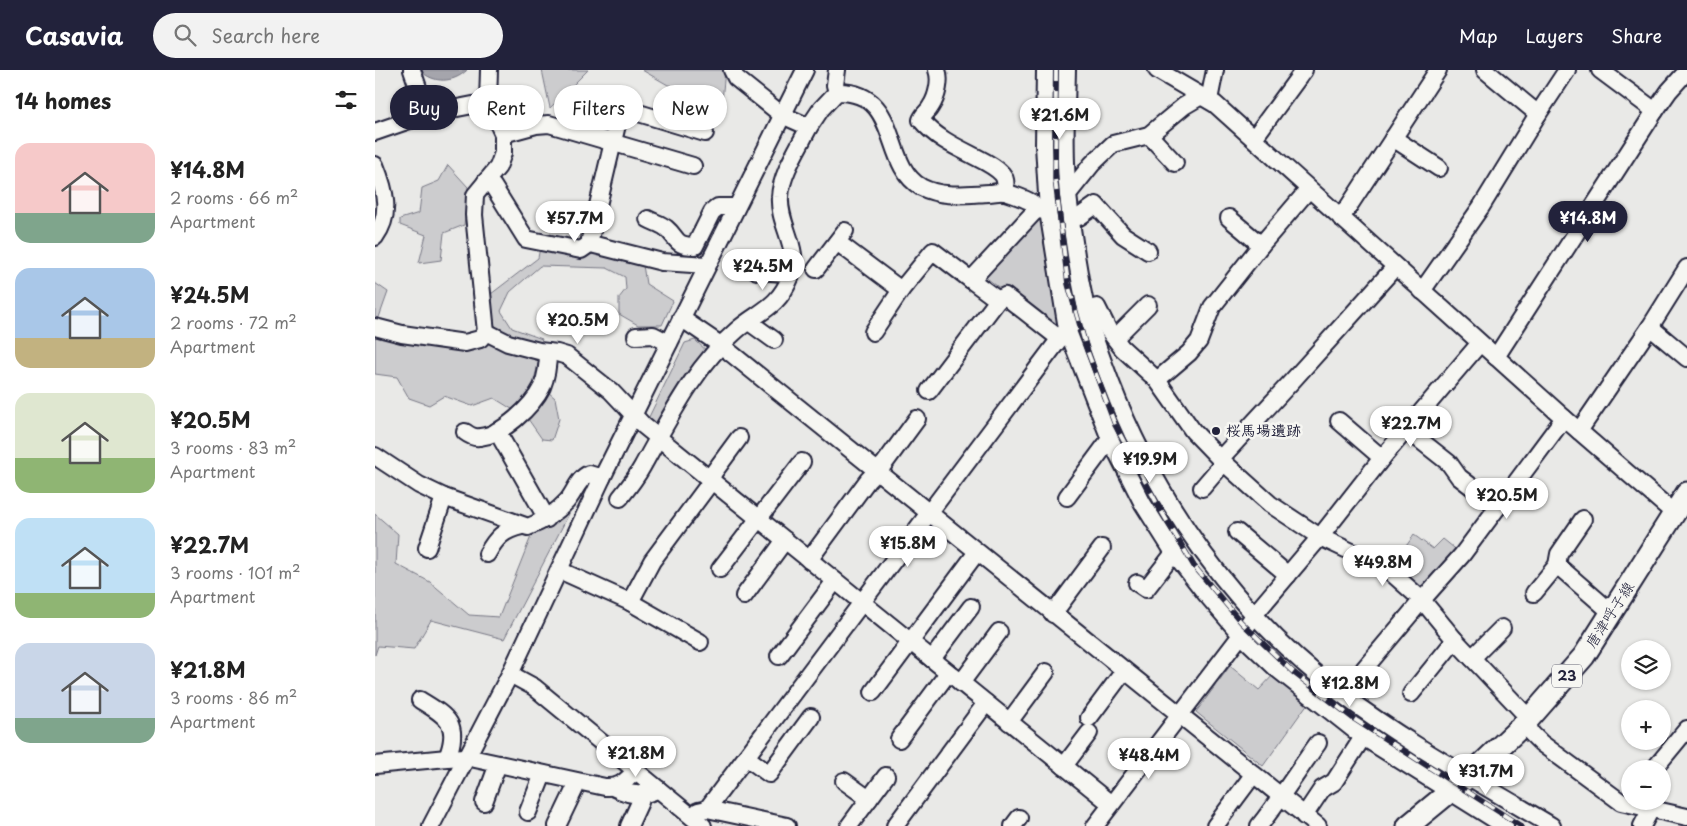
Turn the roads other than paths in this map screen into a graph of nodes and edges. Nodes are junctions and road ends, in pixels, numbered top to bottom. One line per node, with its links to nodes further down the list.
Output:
1 (412, 70): 17 (street)
2 (489, 70): 18 (street)
3 (732, 70): 24 (street)
4 (805, 70): 24 (street)
5 (837, 70): 19 (street)
6 (937, 70): 42 (street)
7 (1045, 70): 45 (street)
8 (1067, 70): 43 (street)
9 (1157, 70): 20 (street)
10 (1215, 70): 20 (street)
11 (1304, 70): 33 (street)
12 (1438, 70): 34 (street)
13 (1485, 70): 22 (street)
14 (1567, 70): 22 (street)
15 (1601, 70): 21 (street)
16 (1687, 71): 21 (street)
17 (417, 85)
18 (489, 85)
19 (837, 92): 26 (street); 42 (street)
20 (1205, 98): 32 (street); 33 (street)
21 (1655, 111): 80 (street)
22 (1538, 114): 62 (street)
23 (643, 115): 30 (street)
24 (782, 115): 26 (street); 44 (street)
25 (390, 127): 29 (street)
26 (809, 127): 59 (street)
27 (501, 130): 31 (street)
28 (616, 130): 35 (street)
29 (375, 132)
30 (705, 133)
31 (503, 134): 35 (street); 40 (street)
32 (1149, 135): 36 (street); 43 (street)
33 (1254, 138): 41 (street)
34 (1393, 138): 39 (street); 48 (street)
35 (613, 143): 38 (street); 51 (street)
36 (1175, 163)
37 (375, 165): 50 (street)
38 (693, 166)
39 (1439, 168)
40 (486, 182): 51 (street); 70 (street)
41 (1309, 189): 48 (street); 52 (street)
42 (1004, 192): 45 (street)
43 (1068, 194): 65 (street)
44 (736, 207): 49 (street); 54 (street)
45 (1042, 210): 60 (street); 72 (street)
46 (1079, 217): 53 (street)
47 (1229, 218): 52 (street)
48 (1341, 218): 55 (street)
49 (648, 220)
50 (375, 237)
51 (591, 243): 54 (street)
52 (1261, 245): 82 (street)
53 (1148, 251)
54 (707, 265): 66 (street)
55 (1395, 267): 62 (street); 97 (street)
56 (1687, 268): 69 (street)
57 (816, 269): 61 (street)
58 (757, 271): 59 (street)
59 (790, 277): 67 (street)
60 (971, 280): 61 (street); 63 (street)
61 (901, 290): 71 (street)
62 (1422, 292): 77 (street)
63 (998, 300): 72 (street); 83 (street)
64 (1148, 305): 74 (street)
65 (1087, 311): 72 (street); 74 (street); 137 (street)
66 (681, 318): 76 (street); 78 (street)
67 (749, 322): 75 (street); 78 (street)
68 (375, 327): 70 (street)
69 (1650, 327): 81 (street); 90 (street)
70 (485, 332): 79 (street)
71 (873, 332)
72 (1063, 334): 94 (street); 109 (street)
73 (636, 336): 76 (street)
74 (1115, 338): 82 (street)
75 (773, 340)
76 (669, 343): 84 (street)
77 (1479, 343): 80 (street); 88 (street)
78 (722, 346): 92 (street); 99 (street)
79 (548, 352): 84 (street); 89 (street)
80 (1496, 357): 85 (street)
81 (1687, 358)
82 (1157, 380): 97 (street)
83 (929, 391)
84 (634, 415): 92 (street); 100 (street)
85 (1564, 418): 90 (street); 107 (street)
86 (917, 419): 99 (street)
87 (1339, 421): 96 (street)
88 (1406, 429): 96 (street); 107 (street)
89 (497, 431): 91 (street); 110 (street)
90 (1579, 431): 108 (street)
91 (465, 432)
92 (657, 437): 101 (street); 106 (street)
93 (739, 438): 101 (street)
94 (1110, 438): 104 (street); 120 (street)
95 (375, 456): 105 (street)
96 (1382, 458): 115 (street)
97 (1220, 459): 102 (street); 115 (street)
98 (802, 462): 111 (street)
99 (877, 471): 109 (street); 122 (street)
100 (602, 478): 110 (street); 124 (street)
101 (710, 480): 111 (street); 132 (street)
102 (1202, 488)
103 (1687, 493): 108 (main road, 唐津呼子線 / 23)
104 (1067, 496)
105 (444, 497): 113 (street); 117 (street)
106 (620, 498)
107 (1498, 507): 131 (street)
108 (1674, 513): 135 (main road, 唐津呼子線 / 23)
109 (929, 514): 119 (street); 133 (street)
110 (547, 519): 113 (street)
111 (759, 519): 116 (street); 125 (street)
112 (1583, 519): 123 (street)
113 (522, 526): 121 (street)
114 (1237, 532): 126 (street)
115 (1320, 537): 126 (street); 131 (street)
116 (785, 540): 122 (street); 130 (street)
117 (427, 548)
118 (1102, 548): 136 (street)
119 (977, 552): 136 (street); 143 (street)
120 (1175, 552): 128 (street); 140 (street)
121 (487, 554)
122 (809, 560): 127 (street)
123 (1557, 566): 129 (street); 135 (street)
124 (559, 570): 132 (street); 151 (street)
125 (720, 570)
126 (1288, 575): 137 (street)
127 (835, 581): 133 (street); 144 (street)
128 (1137, 583)
129 (1534, 593)
130 (744, 596)
131 (1422, 600): 141 (street); 147 (street)
132 (630, 602): 142 (street)
133 (863, 603): 143 (street); 165 (street)
134 (971, 607): 146 (street)
135 (1612, 613): 159 (main road, 唐津呼子線 / 23)
136 (1053, 614): 148 (street)
137 (1254, 615): 140 (street); 176 (street)
138 (1502, 628): 145 (street)
139 (999, 632): 152 (street)
140 (1241, 635): 157 (street); 162 (street)
141 (1455, 640): 145 (street); 154 (street)
142 (701, 642)
143 (910, 642): 146 (street); 153 (street)
144 (779, 656)
145 (1472, 658): 159 (street)
146 (932, 660): 150 (street)
147 (1365, 669)
148 (1124, 670): 157 (street); 171 (street)
149 (1046, 672): 160 (street)
150 (949, 673): 152 (street); 163 (street)
151 (510, 674): 167 (street); 172 (street)
152 (961, 683): 156 (street)
153 (873, 692)
154 (1411, 694)
155 (419, 700): 166 (street)
156 (987, 703): 160 (street); 202 (street)
157 (1179, 715): 174 (street); 187 (street)
158 (811, 717): 165 (street)
159 (1527, 721): 176 (main road, 唐津呼子線 / 23); 186 (street)
160 (1009, 722): 171 (street)
161 (1687, 729): 168 (street)
162 (1363, 737): 181 (street); 193 (street)
163 (899, 739)
164 (1318, 744): 183 (street)
165 (746, 757): 188 (street)
166 (447, 758): 167 (street); 170 (street)
167 (466, 758): 169 (street); 195 (street)
168 (1661, 760)
169 (498, 764): 173 (street); 185 (street)
170 (375, 765)
171 (1064, 766): 187 (street)
172 (636, 772): 179 (street); 180 (street)
173 (543, 774): 178 (street); 190 (street)
174 (1253, 775): 183 (street); 204 (street)
175 (885, 776): 184 (street)
176 (1469, 776): 181 (main road, 唐津呼子線 / 23); 209 (street)
177 (844, 781): 184 (street)
178 (578, 782): 179 (street); 196 (street)
179 (615, 788): 182 (street)
180 (658, 789): 182 (street); 192 (street)
181 (1451, 792): 207 (main road, 唐津呼子線 / 23); 208 (street)
182 (642, 795): 197 (street)
183 (1281, 798): 193 (street); 205 (street)
184 (869, 799): 201 (street)
185 (484, 802)
186 (1621, 802)
187 (1111, 804): 203 (street)
188 (707, 809): 191 (street); 192 (street)
189 (1651, 810): 194 (street); 210 (street)
190 (528, 812)
191 (730, 814): 199 (street); 200 (street)
192 (690, 815): 198 (street)
193 (1304, 816): 206 (street)
194 (1687, 817)
195 (431, 826)
196 (557, 826)
197 (629, 826)
198 (703, 826)
199 (717, 826)
200 (787, 826)
201 (849, 826)
202 (895, 826)
203 (1095, 826)
204 (1215, 826)
205 (1259, 826)
206 (1318, 826)
207 (1408, 826)
208 (1505, 826)
209 (1552, 826)
210 (1642, 826)

